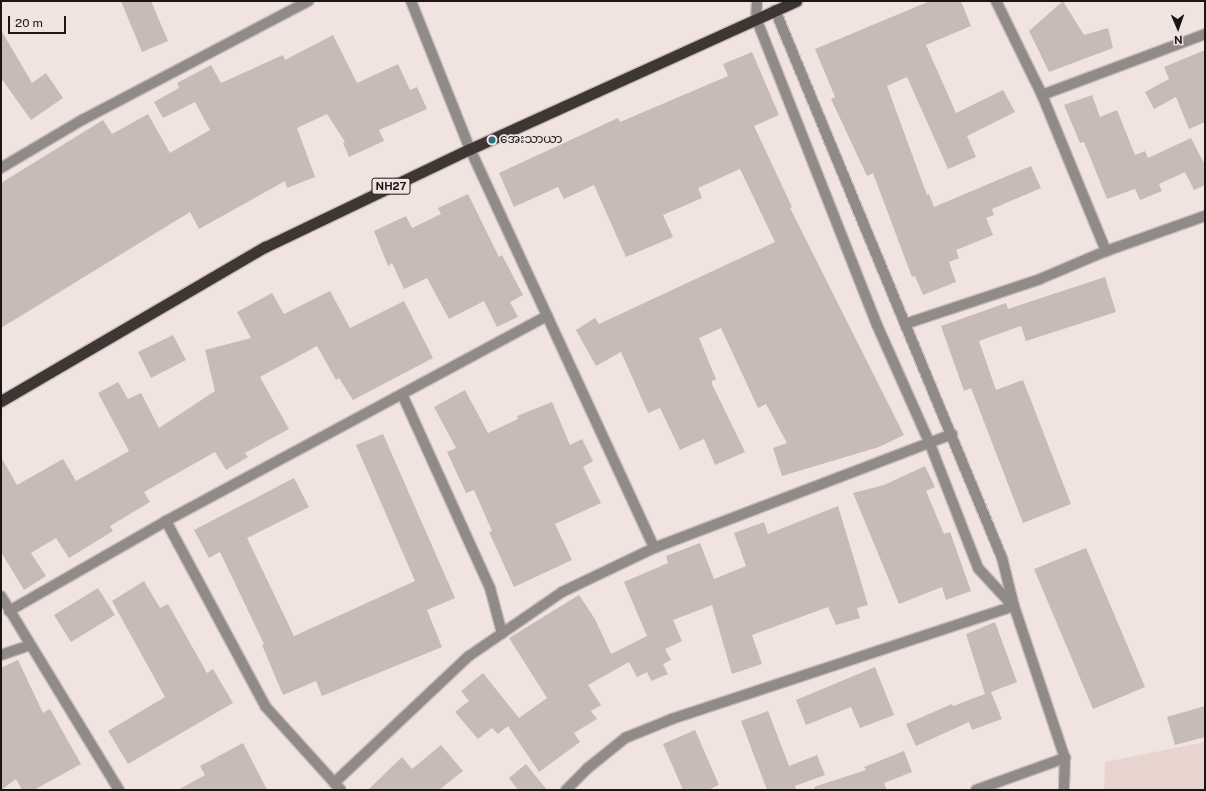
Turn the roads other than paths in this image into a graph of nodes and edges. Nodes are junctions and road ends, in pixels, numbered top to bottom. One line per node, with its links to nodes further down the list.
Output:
1 (309, 1): 11 (street)
2 (411, 1): 10 (street)
3 (757, 1): 7 (street)
4 (796, 1): 6 (highway, NH27)
5 (996, 1): 9 (street)
6 (775, 10): 7 (highway, NH27); 15 (street)
7 (756, 18): 10 (highway, NH27); 19 (street)
8 (1205, 34): 9 (street)
9 (1042, 95): 13 (street)
10 (470, 149): 14 (street); 17 (highway, NH27)
11 (1, 168)
12 (1205, 216): 13 (street)
13 (1106, 251): 15 (street)
14 (547, 316): 16 (street); 21 (street)
15 (905, 324): 18 (street)
16 (402, 394): 20 (street); 25 (street)
17 (1, 401)
18 (952, 434): 19 (street); 23 (street)
19 (930, 444): 21 (street); 23 (street)
20 (166, 521): 24 (street); 29 (street)
21 (654, 548): 25 (street)
22 (1, 596): 24 (street)
23 (1014, 606): 28 (street); 31 (street)
24 (9, 611): 26 (street)
25 (502, 633): 29 (street)
26 (30, 645): 27 (street); 30 (street)
27 (1, 656)
28 (1065, 758): 32 (street); 33 (street)
29 (337, 787)
30 (120, 790)
31 (566, 790)
32 (976, 790)
33 (1064, 790)

